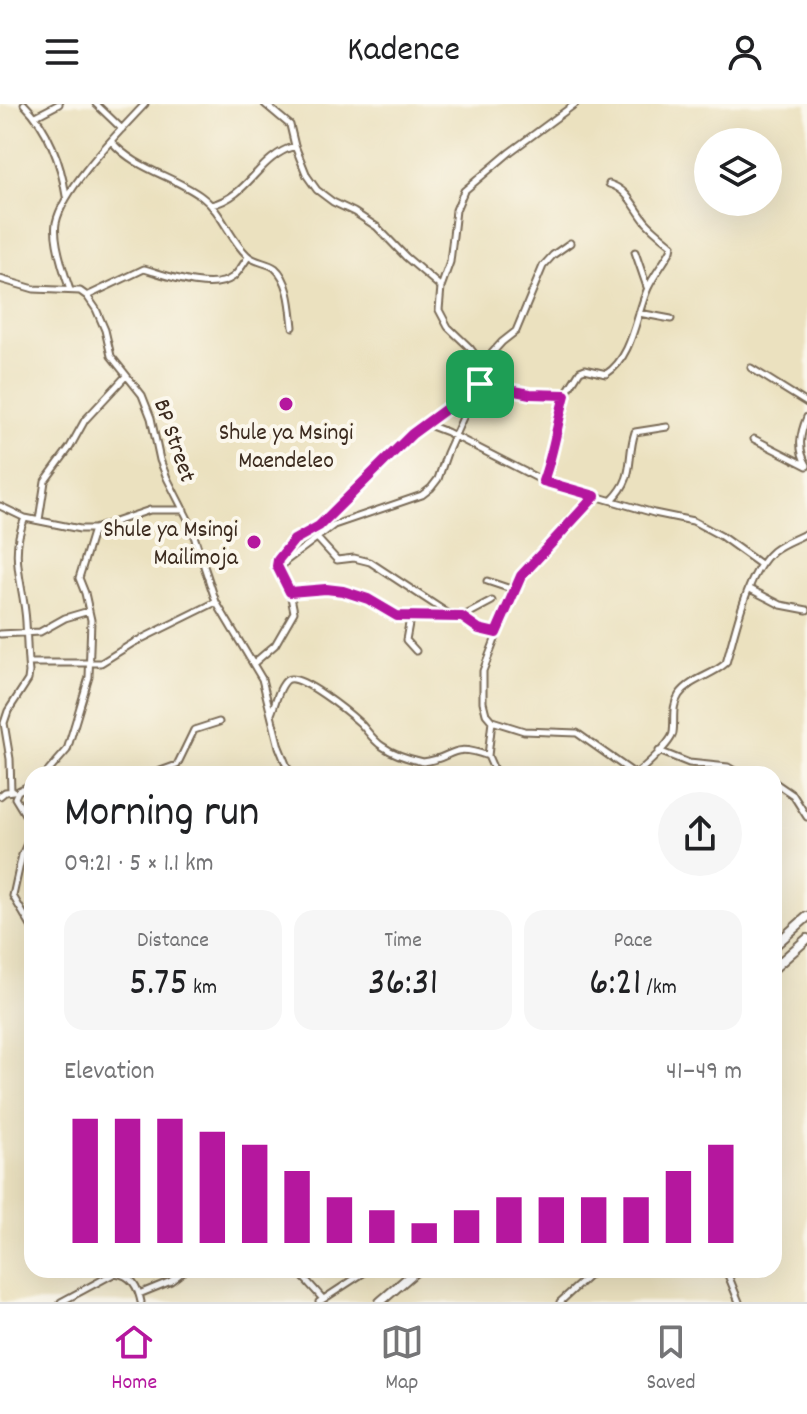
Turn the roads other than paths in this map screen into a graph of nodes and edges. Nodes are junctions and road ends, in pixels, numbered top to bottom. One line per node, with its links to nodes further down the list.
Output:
1 (24, 104): 7 (street)
2 (59, 104): 7 (street)
3 (96, 104): 8 (street)
4 (145, 104): 8 (street)
5 (265, 104): 10 (street)
6 (575, 104): 18 (street)
7 (36, 116): 12 (street)
8 (122, 129): 9 (street)
9 (112, 142): 12 (street); 13 (street)
10 (295, 146): 13 (street); 18 (street)
11 (609, 184): 19 (street)
12 (67, 197): 20 (street)
13 (211, 205): 16 (street)
14 (570, 243): 25 (street)
15 (635, 252): 19 (street)
16 (248, 257): 21 (street); 24 (street)
17 (0, 279): 20 (street)
18 (441, 287): 25 (street)
19 (648, 288): 22 (street)
20 (70, 290): 21 (street)
21 (87, 296): 27 (street, BP Street)
22 (639, 313): 23 (street); 29 (street)
23 (671, 319)
24 (293, 327)
25 (482, 364): 28 (street)
26 (751, 368): 30 (street)
27 (125, 377): 41 (street, BP Street); 43 (street)
28 (480, 384): 29 (street); 32 (street); 34 (street)
29 (565, 395): 37 (street)
30 (807, 403)
31 (807, 417): 36 (street)
32 (426, 424): 34 (street); 48 (street)
33 (667, 427): 39 (street)
34 (455, 436): 37 (street); 46 (street)
35 (754, 439): 36 (street)
36 (807, 466)
37 (543, 481): 38 (street)
38 (595, 496): 39 (street); 51 (street)
39 (612, 501): 47 (street)
40 (0, 506): 42 (street)
41 (184, 510): 44 (street); 54 (street, BP Street)
42 (25, 518): 43 (street); 62 (street)
43 (39, 520): 44 (street)
44 (94, 529): 56 (street)
45 (807, 533): 47 (street)
46 (317, 538): 48 (street); 57 (street)
47 (760, 564): 50 (street)
48 (279, 571): 52 (street)
49 (487, 581): 51 (street)
50 (750, 589): 55 (street); 70 (street)
51 (514, 590): 60 (street)
52 (290, 592): 59 (street); 65 (street)
53 (492, 601): 58 (street)
54 (216, 602): 65 (street, BP Street); 66 (street)
55 (807, 610)
56 (89, 611): 62 (street); 66 (street)
57 (453, 617): 58 (street); 59 (street)
58 (462, 617): 60 (street)
59 (410, 618): 63 (street)
60 (496, 633): 68 (street)
61 (0, 634): 62 (street)
62 (26, 635): 64 (street)
63 (416, 651)
64 (28, 663): 66 (street); 80 (street)
65 (254, 663): 67 (street, BP Street)
66 (90, 664): 72 (street)
67 (271, 716): 71 (street); 74 (street, BP Street)
68 (492, 721): 71 (street); 76 (street)
69 (219, 722): 73 (street)
70 (658, 750): 77 (street); 78 (street)
71 (488, 756): 75 (street)
72 (53, 766)
73 (174, 766)
74 (287, 766)
75 (492, 766)
76 (624, 766)
77 (643, 766)
78 (718, 766)
79 (782, 787): 82 (street)
80 (9, 792): 81 (street)
81 (24, 815)
82 (807, 817)
83 (24, 850): 84 (street)
84 (24, 915)
85 (807, 917): 86 (highway)
86 (782, 939)
87 (807, 939): 88 (highway)
88 (782, 961)
89 (106, 1278): 100 (street)
90 (129, 1278): 97 (street)
91 (175, 1278): 97 (street)
92 (303, 1278): 98 (street)
93 (355, 1278): 98 (street)
94 (408, 1278): 102 (highway)
95 (586, 1278): 99 (street)
96 (729, 1278): 103 (street)
97 (139, 1294): 101 (street)
98 (321, 1300)
99 (562, 1301)
100 (61, 1302)
101 (141, 1302)
102 (380, 1302)
103 (739, 1302)

